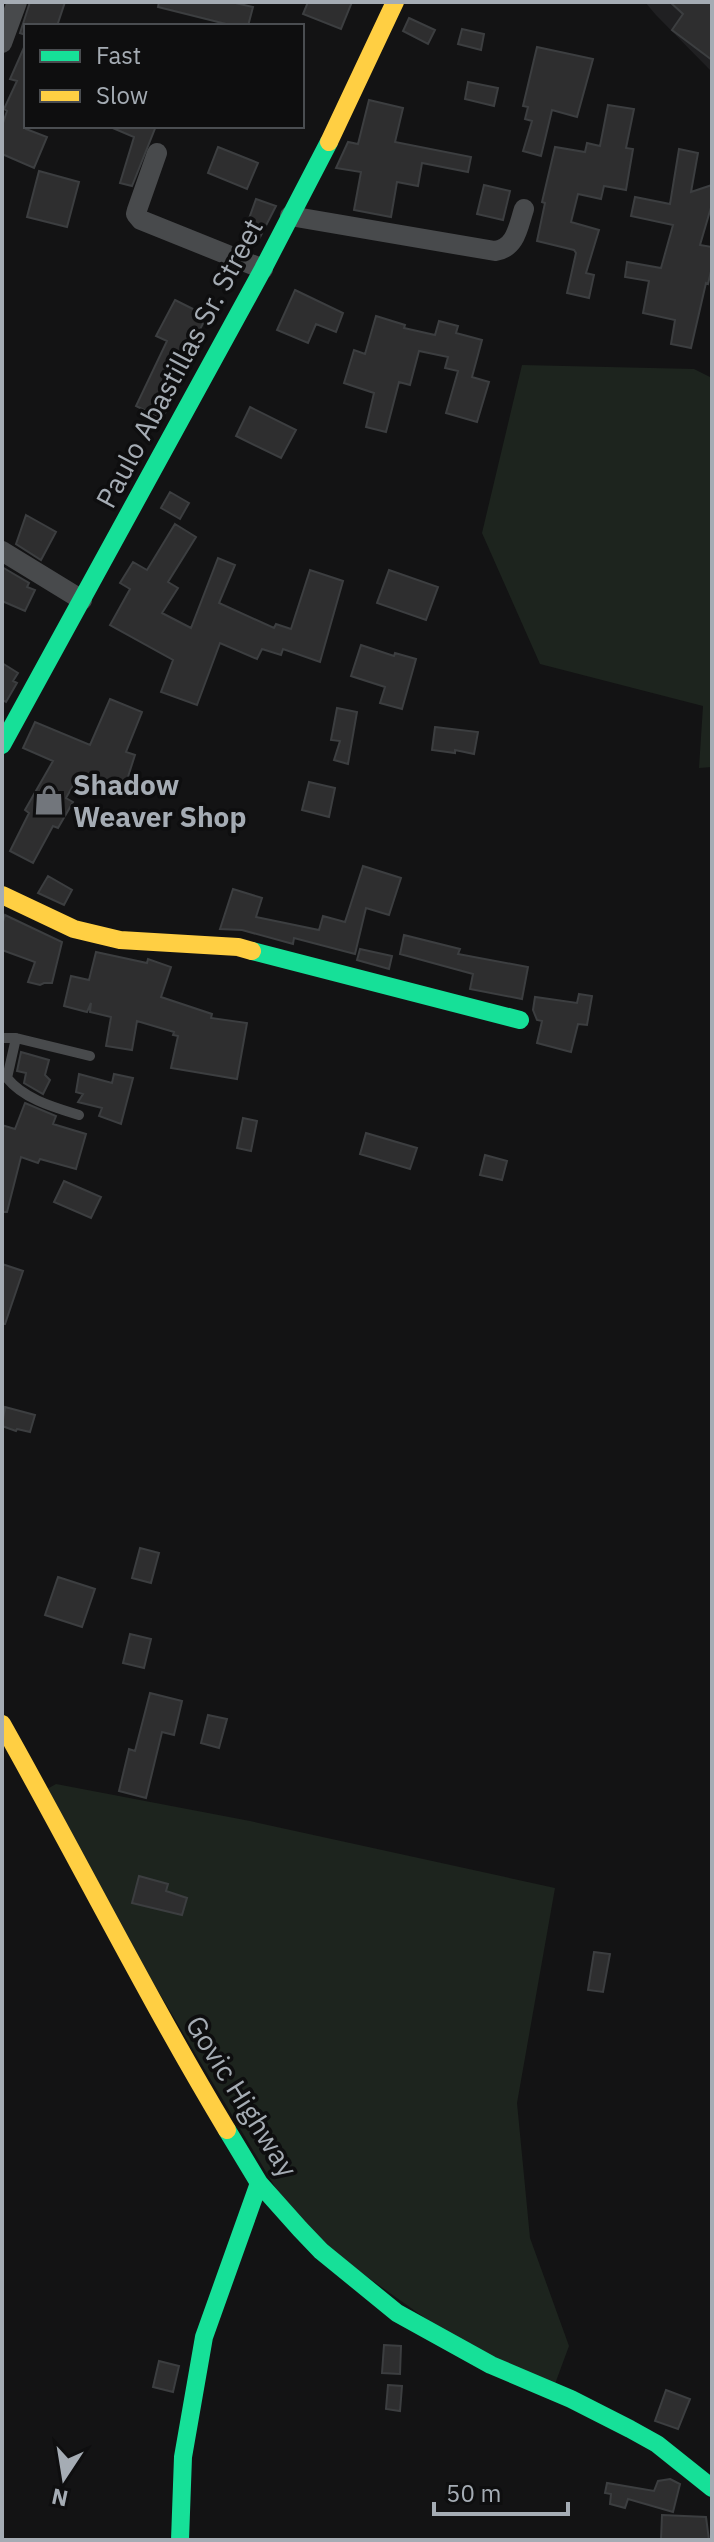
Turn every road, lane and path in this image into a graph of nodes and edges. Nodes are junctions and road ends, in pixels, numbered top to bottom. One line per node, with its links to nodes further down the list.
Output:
1 (17, 2): 3 (street)
2 (395, 2): 6 (main road, Paulo Abastillas Sr. Street)
3 (2, 43)
4 (157, 153): 7 (street)
5 (524, 209): 6 (street)
6 (290, 216): 7 (main road, Paulo Abastillas Sr. Street)
7 (263, 269): 9 (main road, Paulo Abastillas Sr. Street)
8 (2, 551): 9 (street)
9 (82, 600): 10 (main road, Paulo Abastillas Sr. Street)
10 (2, 745)
11 (2, 895): 12 (main road)
12 (520, 1020)
13 (2, 1038): 14 (lane)
14 (16, 1038): 15 (lane); 16 (lane)
15 (90, 1056)
16 (79, 1115)
17 (2, 1724): 18 (main road, Govic Highway)
18 (259, 2183): 19 (main road, Govic Highway); 20 (main road)
19 (712, 2488)
20 (180, 2540)

